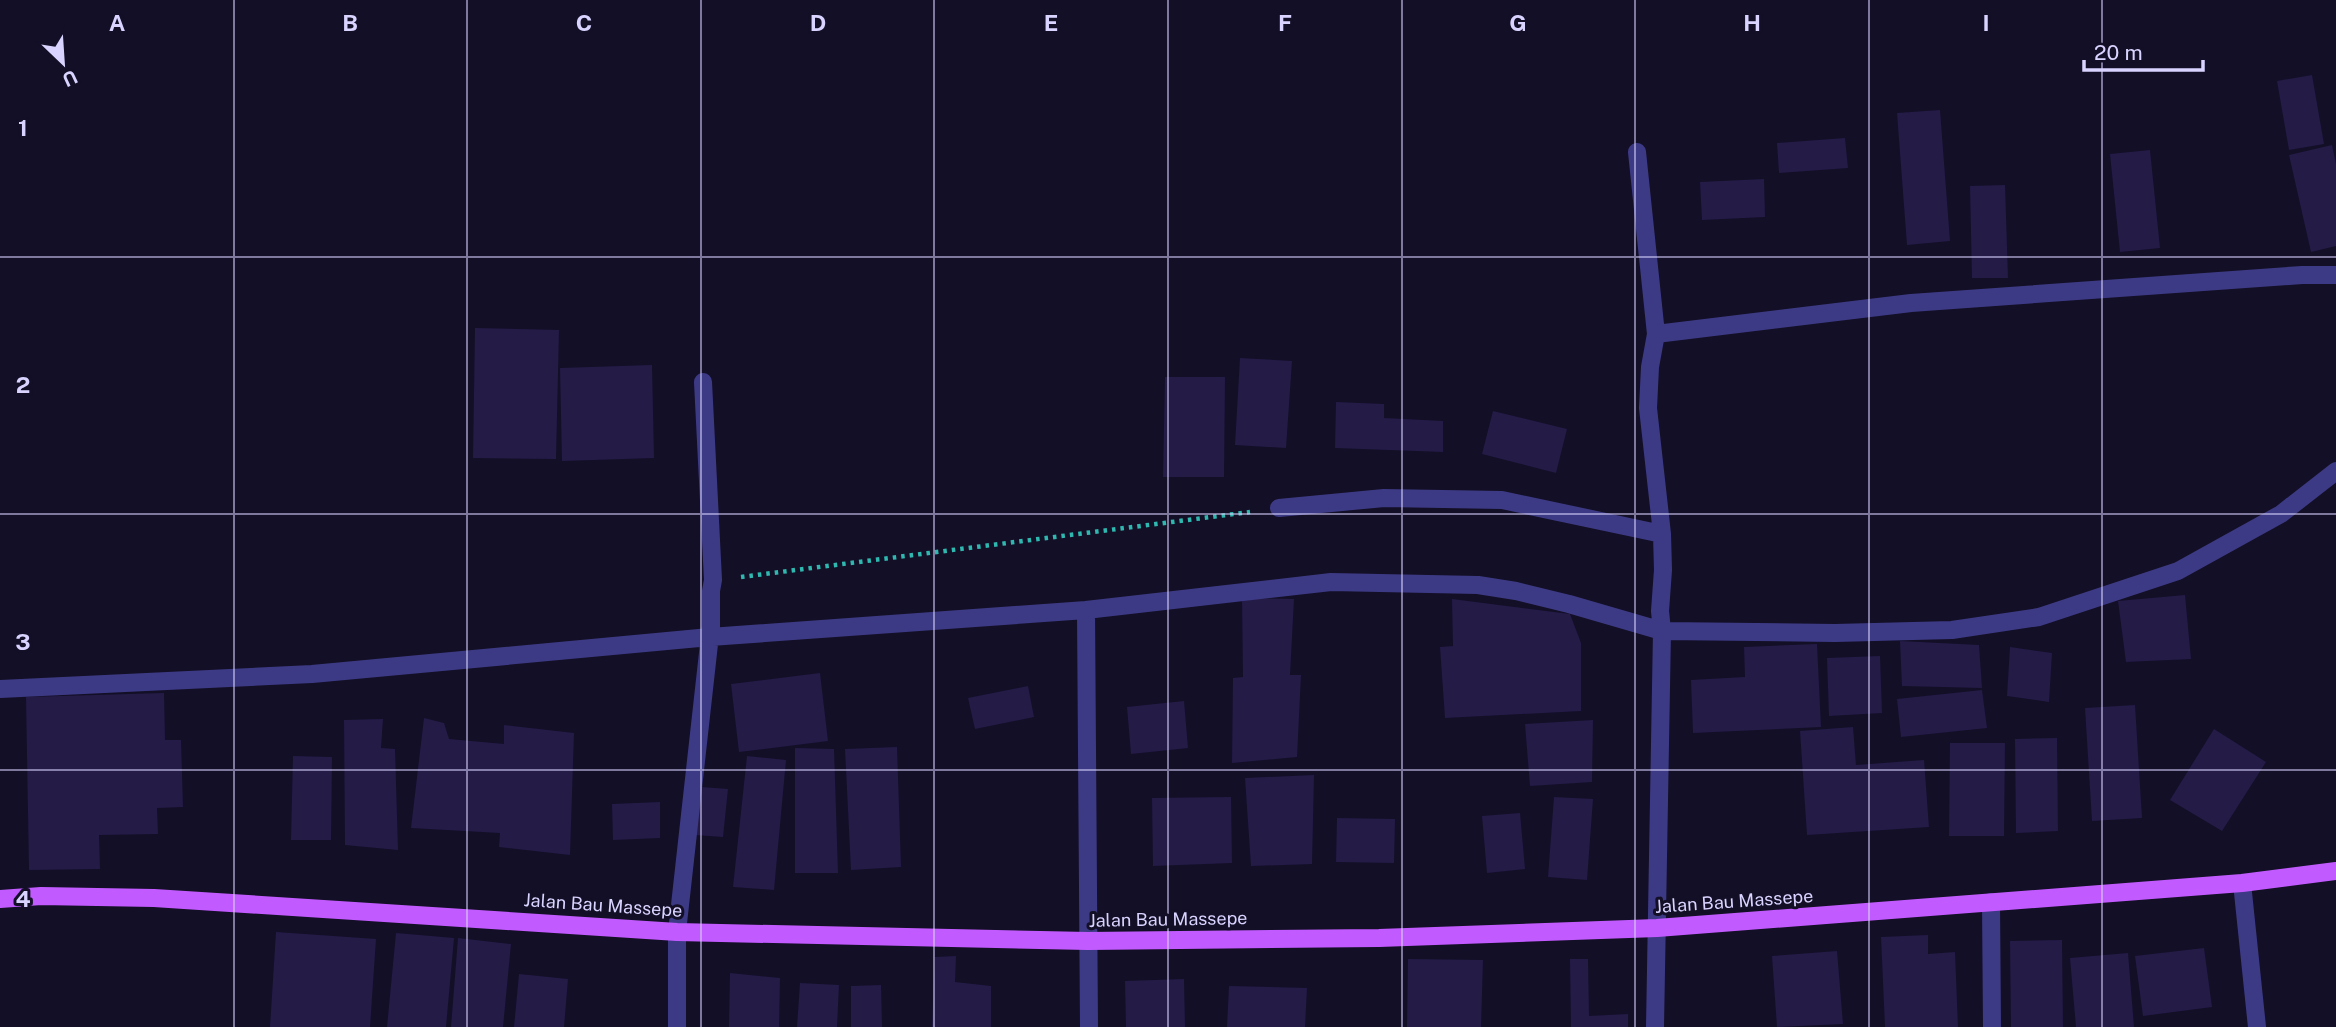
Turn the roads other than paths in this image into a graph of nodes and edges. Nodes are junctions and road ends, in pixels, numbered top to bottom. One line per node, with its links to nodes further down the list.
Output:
1 (1637, 152): 3 (street)
2 (2336, 275): 3 (street)
3 (1656, 334): 7 (street)
4 (703, 382): 9 (street)
5 (2336, 471): 10 (street)
6 (1279, 508): 7 (street)
7 (1662, 534): 10 (street)
8 (1086, 610): 9 (street); 10 (street); 18 (street)
9 (710, 631): 11 (street); 17 (street)
10 (1662, 631): 16 (street)
11 (0, 689)
12 (2336, 871): 13 (main road, Jalan Bau Massepe)
13 (2242, 883): 15 (main road, Jalan Bau Massepe); 23 (street)
14 (0, 900): 17 (main road, Jalan Bau Massepe)
15 (1991, 902): 16 (main road, Jalan Bau Massepe); 22 (street)
16 (1657, 928): 18 (main road, Jalan Bau Massepe); 21 (street)
17 (677, 932): 18 (main road, Jalan Bau Massepe); 19 (street)
18 (1088, 941): 20 (street)
19 (677, 1027)
20 (1089, 1027)
21 (1656, 1027)
22 (1992, 1027)
23 (2257, 1027)

